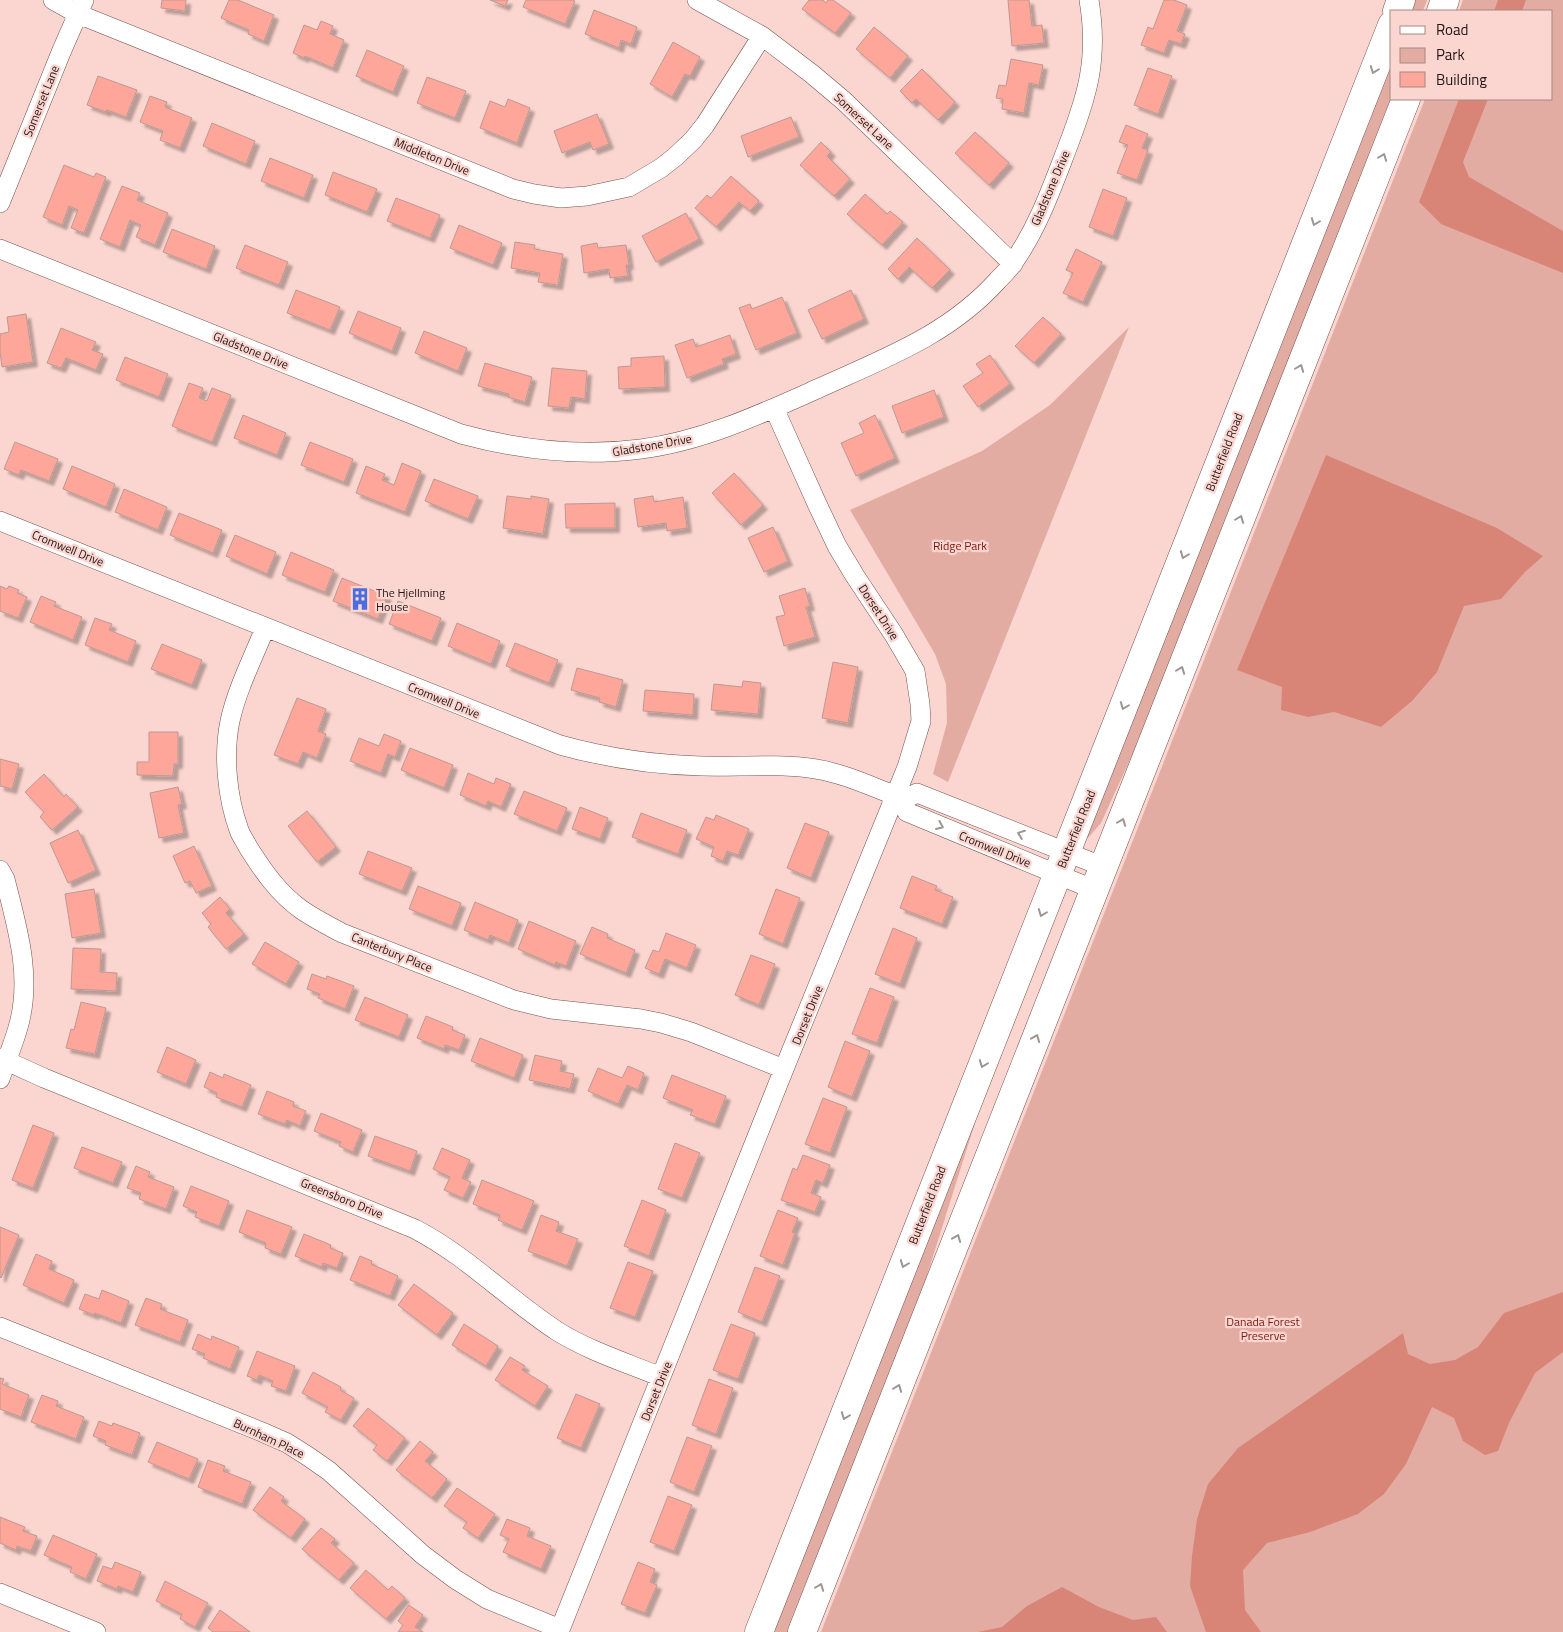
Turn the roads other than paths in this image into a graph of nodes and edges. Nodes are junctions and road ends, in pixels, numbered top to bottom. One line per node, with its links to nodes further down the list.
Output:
1 (52, 0): 4 (street, Middleton Drive)
2 (697, 0): 6 (street, Somerset Lane)
3 (1089, 0): 10 (street, Gladstone Drive)
4 (81, 7): 6 (street, Middleton Drive); 8 (street, Somerset Lane)
5 (1390, 30): 15 (main road, Butterfield Road, one-way to 15)
6 (762, 36): 10 (street, Somerset Lane)
7 (1406, 100): 17 (main road, one-way to 7)
8 (0, 203)
9 (0, 249): 11 (street, Gladstone Drive)
10 (1013, 264): 11 (street, Gladstone Drive)
11 (774, 408): 14 (street, Dorset Drive)
12 (0, 521): 13 (street, Cromwell Drive)
13 (265, 628): 14 (street, Cromwell Drive); 19 (street, Canterbury Place)
14 (901, 798): 15 (street, Cromwell Drive); 19 (street, Dorset Drive)
15 (1062, 863): 17 (street, Cromwell Drive); 26 (main road, Butterfield Road, one-way to 26)
16 (0, 870): 18 (street)
17 (1099, 879): 27 (main road, one-way to 17)
18 (3, 1059): 20 (street); 22 (street, Greensboro Drive)
19 (784, 1069): 22 (street, Dorset Drive)
20 (0, 1079)
21 (0, 1326): 24 (street, Burnham Place)
22 (661, 1377): 24 (street, Dorset Drive)
23 (0, 1593): 25 (street)
24 (560, 1631)
25 (96, 1632)
26 (759, 1632)
27 (802, 1632)

